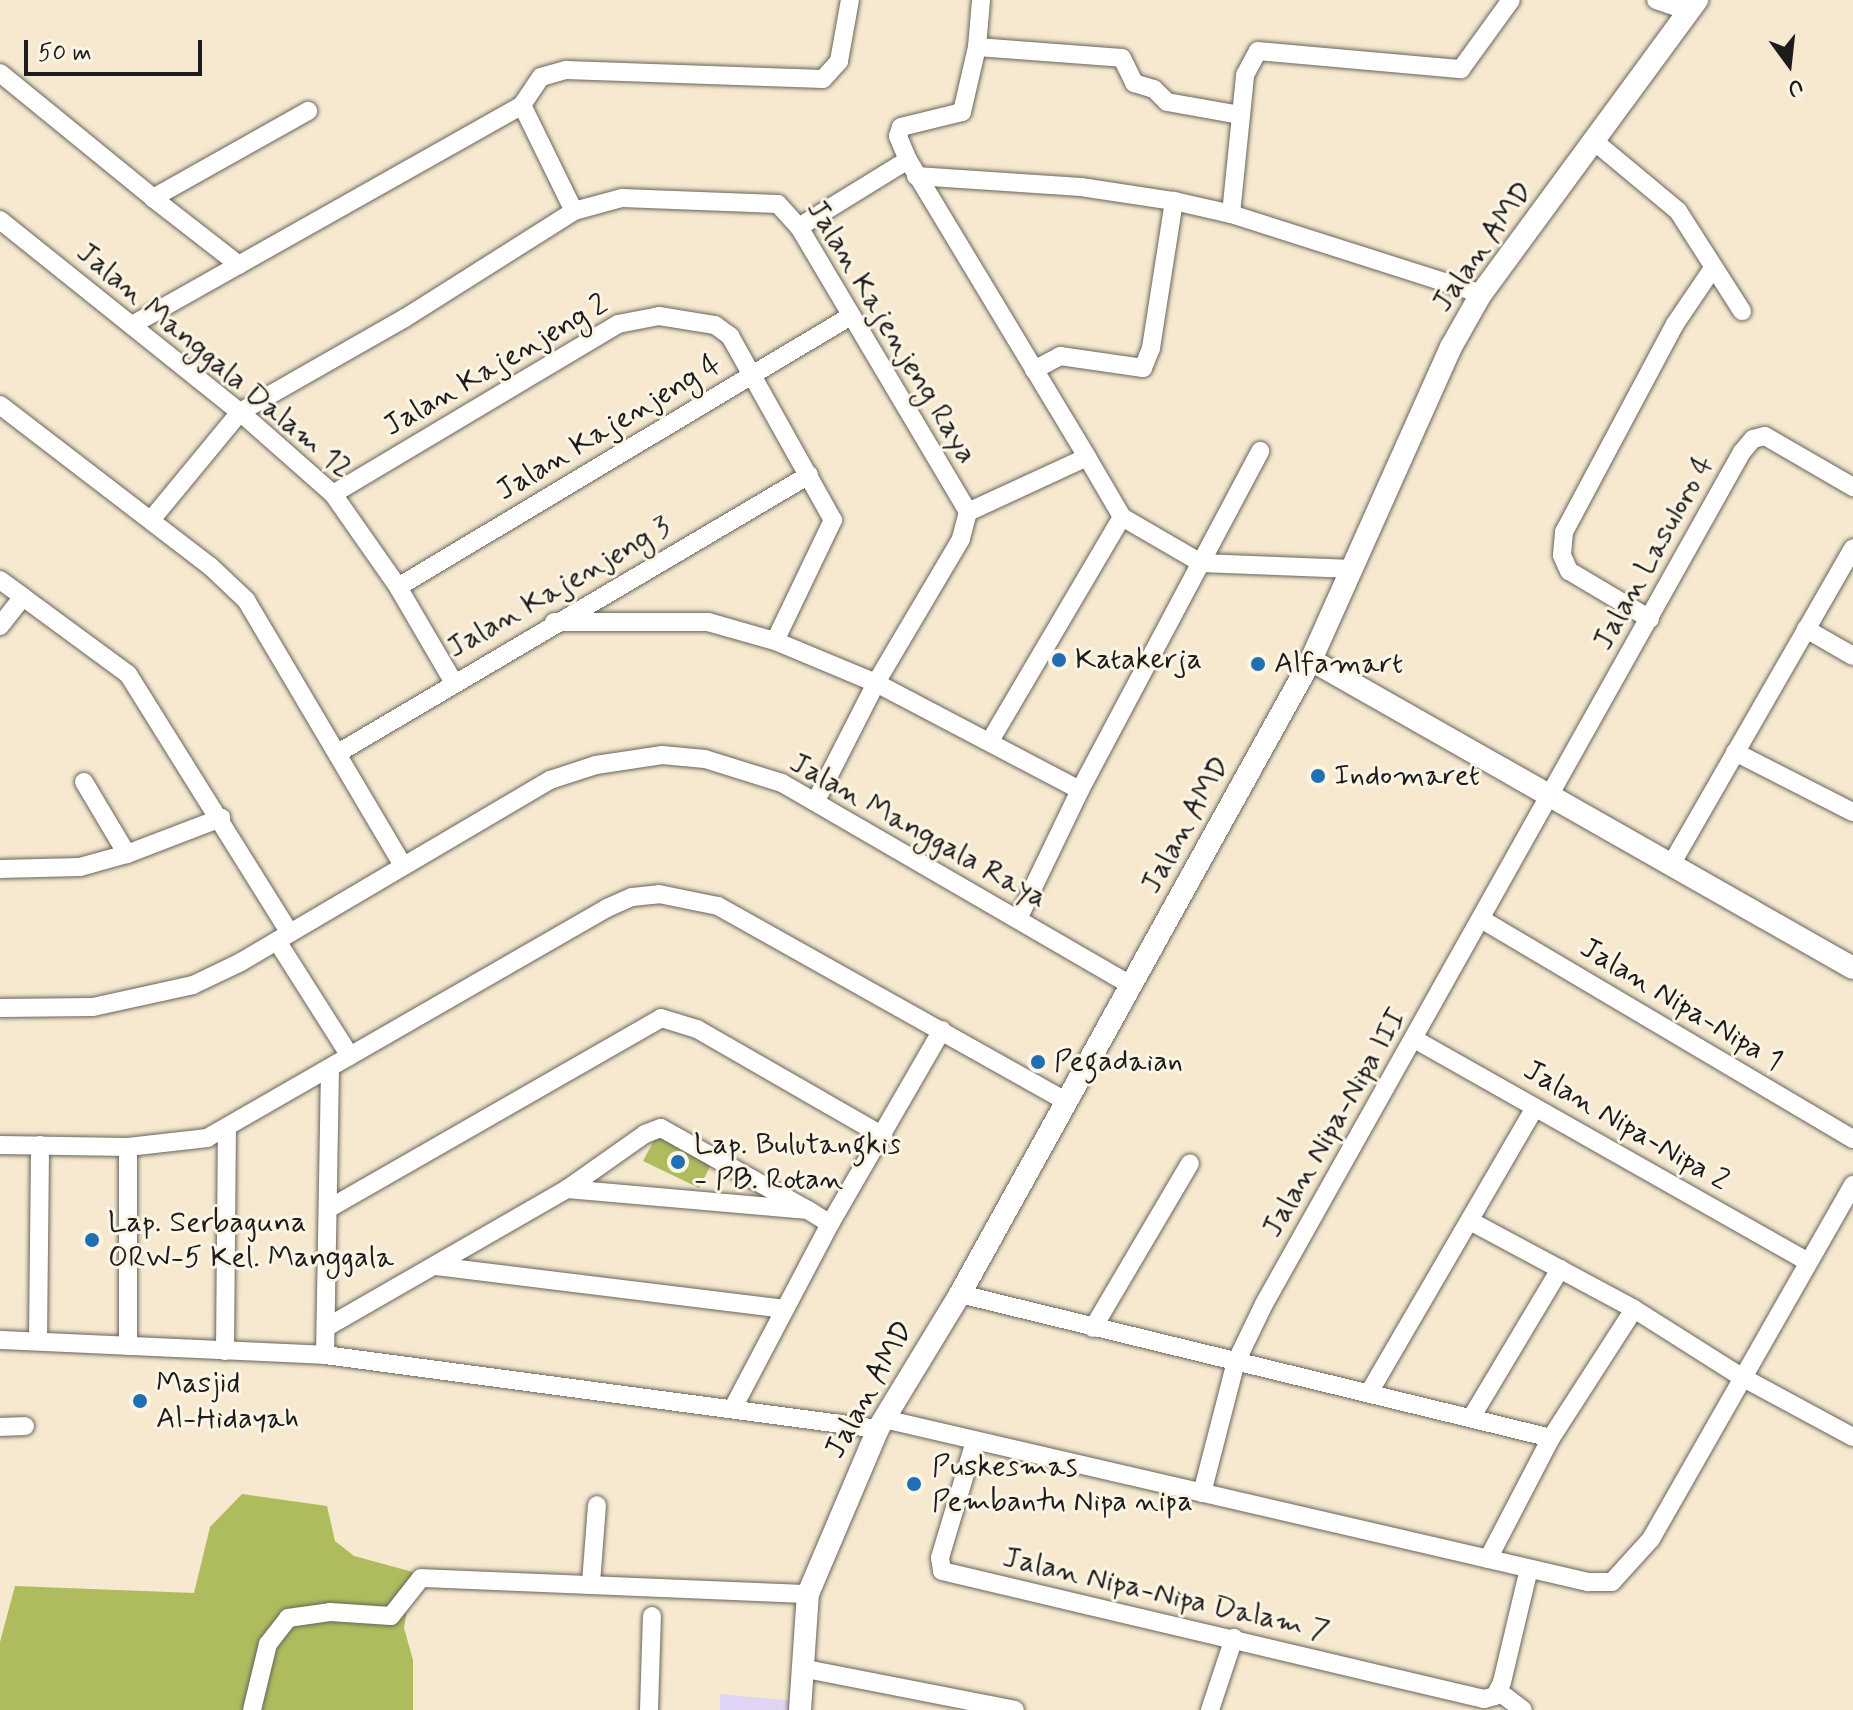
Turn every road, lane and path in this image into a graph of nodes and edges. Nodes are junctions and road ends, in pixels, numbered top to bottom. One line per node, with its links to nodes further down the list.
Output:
1 (850, 0): 8 (street)
2 (981, 0): 6 (street)
3 (1511, 0): 10 (street)
4 (1656, 0): 5 (street)
5 (1693, 6): 11 (street, Jalan AMD)
6 (977, 47): 10 (street); 12 (street)
7 (0, 73): 13 (street)
8 (522, 105): 15 (street); 19 (street)
9 (308, 111): 13 (street)
10 (1241, 115): 16 (street)
11 (1594, 141): 20 (street); 21 (street, Jalan AMD)
12 (912, 168): 14 (street); 18 (street); 25 (street)
13 (153, 198): 19 (street)
14 (1174, 201): 16 (street); 25 (street)
15 (574, 211): 18 (street, Jalan Kajenjeng Raya); 28 (street, Jalan Kajenjeng Raya)
16 (1231, 214): 21 (street)
17 (0, 220): 24 (street, Jalan Manggala Dalam 12)
18 (799, 227): 23 (street, Jalan Kajenjeng Raya)
19 (239, 265): 24 (street)
20 (1713, 268): 22 (street); 43 (street)
21 (1481, 294): 39 (street, Jalan AMD)
22 (1742, 311)
23 (849, 317): 26 (street, Jalan Kajenjeng 4); 34 (street, Jalan Kajenjeng Raya)
24 (132, 325): 28 (street, Jalan Manggala Dalam 12)
25 (1034, 370): 30 (street)
26 (752, 376): 31 (street, Jalan Kajenjeng 2); 33 (street, Jalan Kajenjeng 2); 41 (street, Jalan Kajenjeng 4)
27 (0, 405): 36 (street)
28 (240, 412): 33 (street, Jalan Manggala Dalam 12); 36 (street, Jalan Kajenjeng Raya)
29 (1260, 451): 38 (street)
30 (1087, 457): 34 (street); 35 (street)
31 (809, 475): 44 (street, Jalan Kajenjeng 3); 47 (street, Jalan Kajenjeng 2)
32 (1853, 487): 43 (street, Jalan Lasuloro 4)
33 (333, 494): 41 (street, Jalan Manggala Dalam 12)
34 (968, 512): 51 (street)
35 (1122, 517): 38 (street); 52 (street)
36 (151, 520): 54 (street)
37 (1853, 548): 46 (street)
38 (1201, 563): 39 (street); 56 (street)
39 (1353, 569): 49 (street, Jalan AMD)
40 (0, 580): 42 (street)
41 (398, 587): 50 (street, Jalan Manggala Dalam 12)
42 (23, 597): 45 (street); 60 (street)
43 (1650, 619): 57 (street, Jalan Lasuloro 4)
44 (554, 622): 47 (street); 50 (street, Jalan Kajenjeng 3)
45 (0, 626)
46 (1806, 629): 48 (street); 53 (street)
47 (775, 641): 51 (street)
48 (1853, 656)
49 (1311, 660): 57 (street); 69 (street, Jalan AMD)
50 (453, 681): 54 (street, Jalan Kajenjeng 3)
51 (876, 683): 52 (street); 58 (street)
52 (990, 741): 56 (street)
53 (1735, 752): 59 (street); 62 (street)
54 (338, 753): 63 (street)
55 (84, 782): 61 (street)
56 (1080, 790): 65 (street)
57 (1548, 794): 62 (street); 66 (street, Jalan Nipa-Nipa III)
58 (816, 801): 63 (street, Jalan Manggala Raya); 65 (street, Jalan Manggala Raya)
59 (1853, 812)
60 (221, 818): 61 (street); 67 (street)
61 (127, 854): 64 (street)
62 (1672, 863): 68 (street)
63 (403, 865): 67 (street, Jalan Manggala Raya)
64 (0, 869)
65 (1018, 919): 69 (street, Jalan Manggala Raya)
66 (1481, 919): 72 (street, Jalan Nipa-Nipa III); 79 (street, Jalan Nipa-Nipa 1)
67 (283, 937): 70 (street, Jalan Manggala Raya); 73 (street)
68 (1853, 968)
69 (1132, 986): 75 (street, Jalan AMD)
70 (0, 1008)
71 (942, 1030): 73 (street); 75 (street); 78 (street)
72 (1416, 1040): 76 (street, Jalan Nipa-Nipa 2); 103 (street, Jalan Nipa-Nipa III)
73 (350, 1056): 74 (street)
74 (330, 1068): 77 (street); 86 (street)
75 (1067, 1102): 93 (street, Jalan AMD)
76 (1535, 1107): 88 (street); 90 (street, Jalan Nipa-Nipa 2)
77 (227, 1127): 82 (street); 101 (street)
78 (883, 1136): 86 (street); 89 (street)
79 (1853, 1139)
80 (0, 1145): 81 (street)
81 (40, 1145): 82 (street); 99 (street)
82 (128, 1147): 100 (street)
83 (1190, 1163): 97 (street)
84 (1853, 1185): 90 (street)
85 (567, 1189): 87 (street); 87 (street); 91 (street)
86 (328, 1209): 96 (street)
87 (808, 1210): 89 (street)
88 (1472, 1222): 92 (street); 105 (street)
89 (830, 1224): 94 (street)
90 (1808, 1262): 104 (street)
91 (435, 1266): 94 (street); 96 (street)
92 (1560, 1269): 95 (street); 107 (street)
93 (960, 1294): 97 (street); 108 (street, Jalan AMD)
94 (784, 1309): 106 (street)
95 (1634, 1309): 104 (street); 112 (street)
96 (327, 1327): 102 (street)
97 (1093, 1328): 103 (street)
98 (0, 1340): 99 (street)
99 (38, 1341): 100 (street)
100 (128, 1346): 101 (street)
101 (225, 1351): 102 (street)
102 (325, 1355): 106 (street)
103 (1236, 1362): 105 (street); 114 (street, Jalan Nipa-Nipa III)
104 (1740, 1376): 111 (street); 117 (street)
105 (1370, 1391): 107 (street)
106 (734, 1406): 108 (street)
107 (1471, 1418): 112 (street)
108 (881, 1424): 113 (street); 119 (street, Jalan AMD)
109 (25, 1426): 110 (street)
110 (0, 1427)
111 (1853, 1437)
112 (1551, 1438): 116 (street)
113 (975, 1441): 114 (street); 121 (street, Jalan Nipa-Nipa Dalam 7)
114 (1202, 1493): 116 (street)
115 (597, 1505): 118 (street)
116 (1488, 1559): 117 (street)
117 (1529, 1569): 123 (street)
118 (591, 1583): 119 (street); 125 (street)
119 (808, 1594): 122 (street, Jalan AMD)
120 (652, 1616): 126 (street)
121 (1234, 1638): 123 (street, Jalan Nipa-Nipa Dalam 7); 129 (street)
122 (801, 1668): 124 (street); 127 (street, Jalan AMD)
123 (1500, 1687): 130 (street)
124 (924, 1701): 128 (street)
125 (252, 1710)
126 (649, 1710)
127 (800, 1710)
128 (1015, 1710)
129 (1210, 1710)
130 (1523, 1710)

